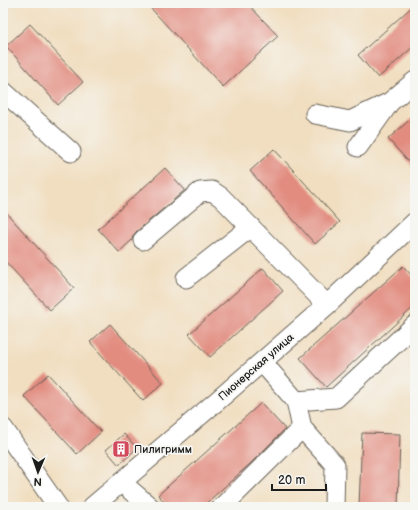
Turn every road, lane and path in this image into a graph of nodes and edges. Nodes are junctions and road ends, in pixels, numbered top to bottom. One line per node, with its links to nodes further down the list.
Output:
1 (415, 81): 3 (street)
2 (3, 91): 6 (street)
3 (390, 102): 4 (street); 5 (street)
4 (315, 114)
5 (358, 147)
6 (71, 152)
7 (415, 222): 11 (street, Пионерская улица)
8 (251, 227): 9 (street); 10 (street); 11 (street)
9 (144, 240)
10 (186, 278)
11 (327, 305): 13 (street, Пионерская улица)
12 (415, 325): 14 (street)
13 (262, 362): 14 (street); 17 (street, Пионерская улица)
14 (296, 401): 16 (street)
15 (3, 428): 18 (street)
16 (302, 428): 21 (street); 22 (street)
17 (121, 482): 19 (street, Пионерская улица); 20 (street)
18 (58, 507)
19 (92, 507)
20 (150, 507)
21 (222, 507)
22 (334, 507)

